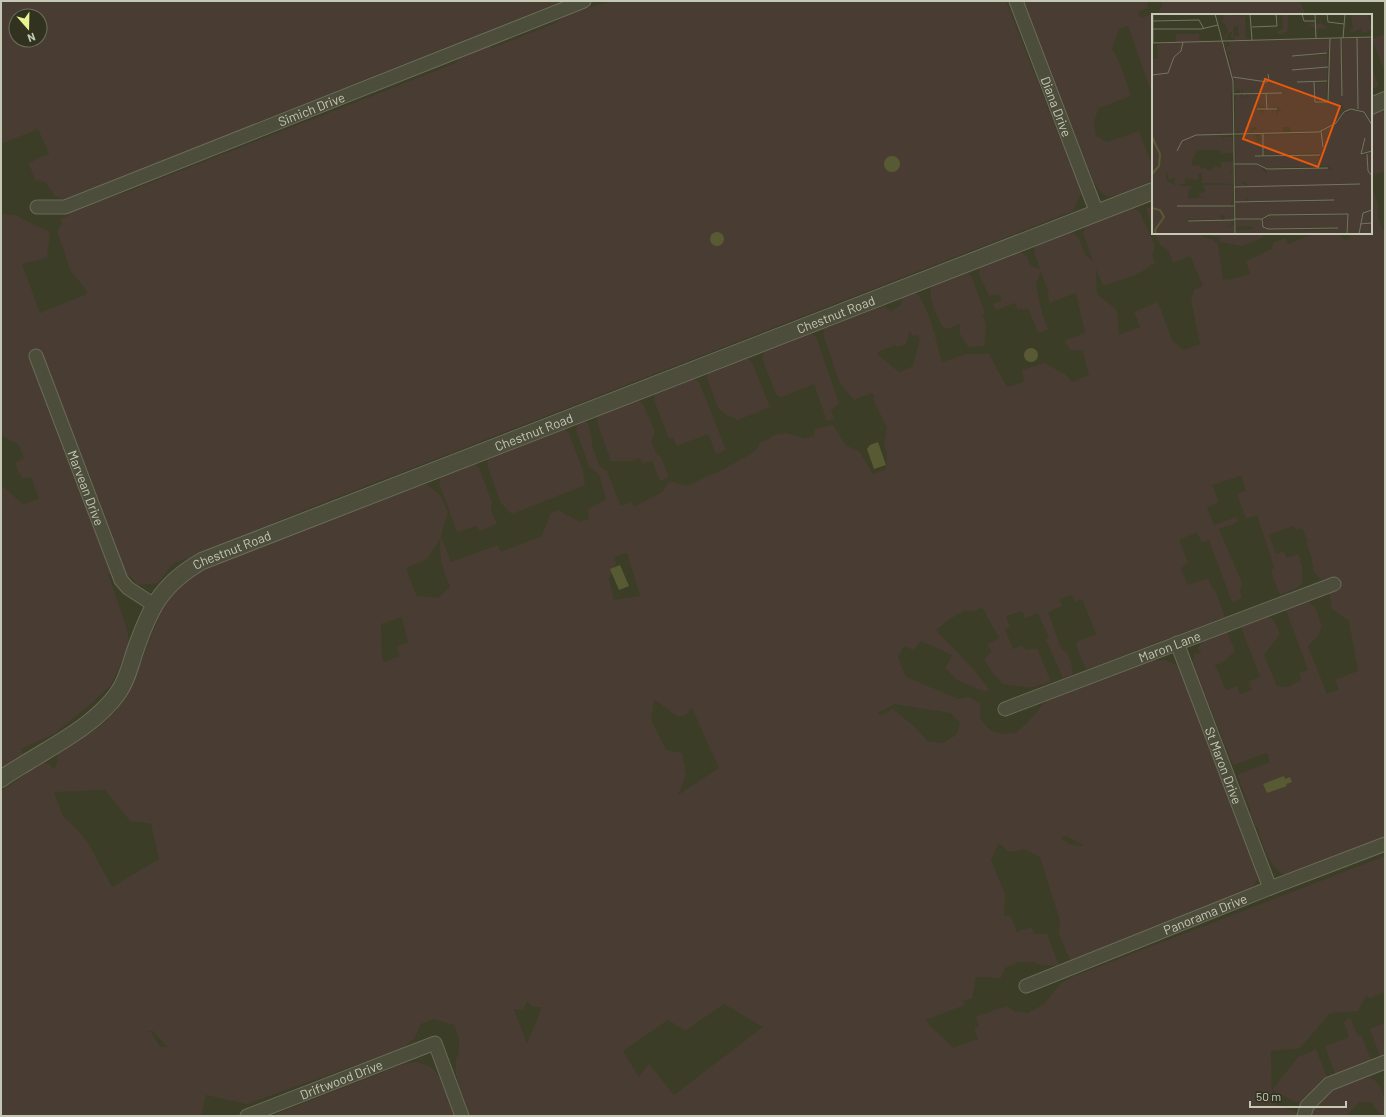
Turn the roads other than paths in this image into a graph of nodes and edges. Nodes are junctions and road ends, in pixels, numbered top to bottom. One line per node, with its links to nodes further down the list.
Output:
1 (584, 1): 6 (street, Simich Drive)
2 (1016, 1): 7 (street, Diana Drive)
3 (1385, 100): 4 (street)
4 (1372, 106)
5 (1152, 191): 7 (street, Chestnut Road)
6 (37, 207)
7 (1097, 213): 10 (street, Chestnut Road)
8 (36, 356): 10 (street, Marvean Drive)
9 (1334, 584): 11 (street, Maron Lane)
10 (154, 604): 13 (street, Chestnut Road)
11 (1177, 643): 12 (street, Maron Lane); 15 (street, St Maron Drive)
12 (1005, 709)
13 (1, 779)
14 (1385, 844): 15 (street, Panorama Drive)
15 (1270, 888): 16 (street, Panorama Drive)
16 (1026, 986)
17 (1385, 1062): 20 (street)
18 (247, 1116): 19 (street, Driftwood Drive)
19 (462, 1116)
20 (1304, 1116)

